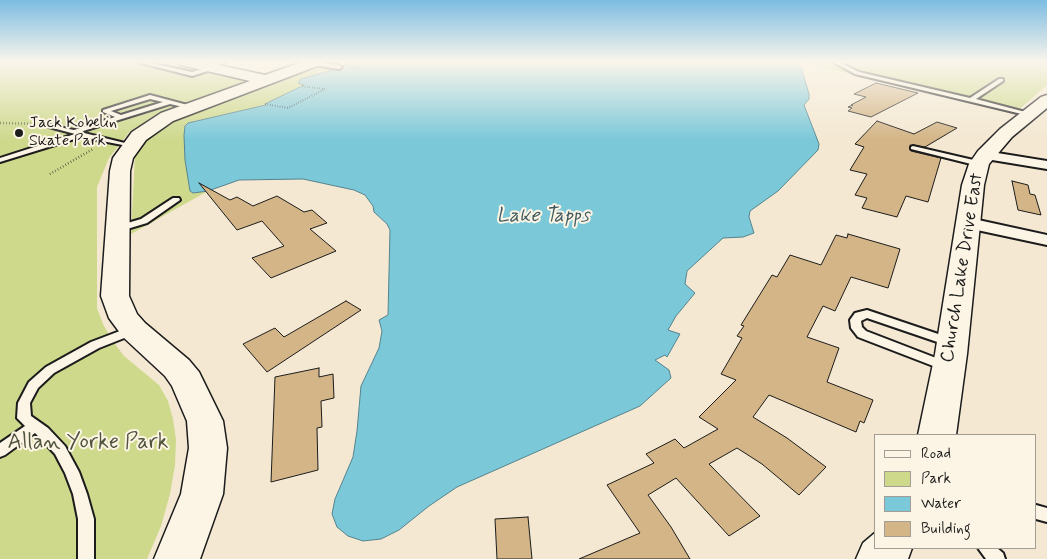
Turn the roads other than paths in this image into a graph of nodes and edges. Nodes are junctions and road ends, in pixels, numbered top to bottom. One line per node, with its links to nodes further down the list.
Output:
1 (257, 88): 5 (street)
2 (273, 88): 5 (street)
3 (921, 88): 6 (lane)
4 (989, 88): 6 (lane)
5 (265, 92): 7 (street)
6 (971, 100): 8 (lane)
7 (181, 104): 9 (lane); 9 (lane); 12 (street)
8 (1038, 107): 14 (street, Church Lake Drive East)
9 (120, 117): 11 (lane)
10 (51, 126): 11 (lane)
11 (77, 133): 12 (lane); 15 (lane)
12 (131, 146): 19 (street)
13 (913, 148): 14 (lane)
14 (982, 159): 16 (street); 18 (street, Church Lake Drive East)
15 (0, 160)
16 (1047, 165)
17 (176, 200): 19 (lane)
18 (970, 223): 20 (street); 22 (street, Church Lake Drive East)
19 (117, 229): 21 (street)
20 (1047, 240)
21 (134, 330): 23 (lane); 29 (street)
22 (950, 355): 22 (lane); 24 (street, Church Lake Drive East)
23 (35, 426): 25 (lane); 28 (lane)
24 (937, 434)
25 (0, 451)
26 (889, 549): 30 (street)
27 (987, 549): 31 (lane)
28 (86, 559)
29 (177, 559)
30 (879, 559)
31 (997, 559)

